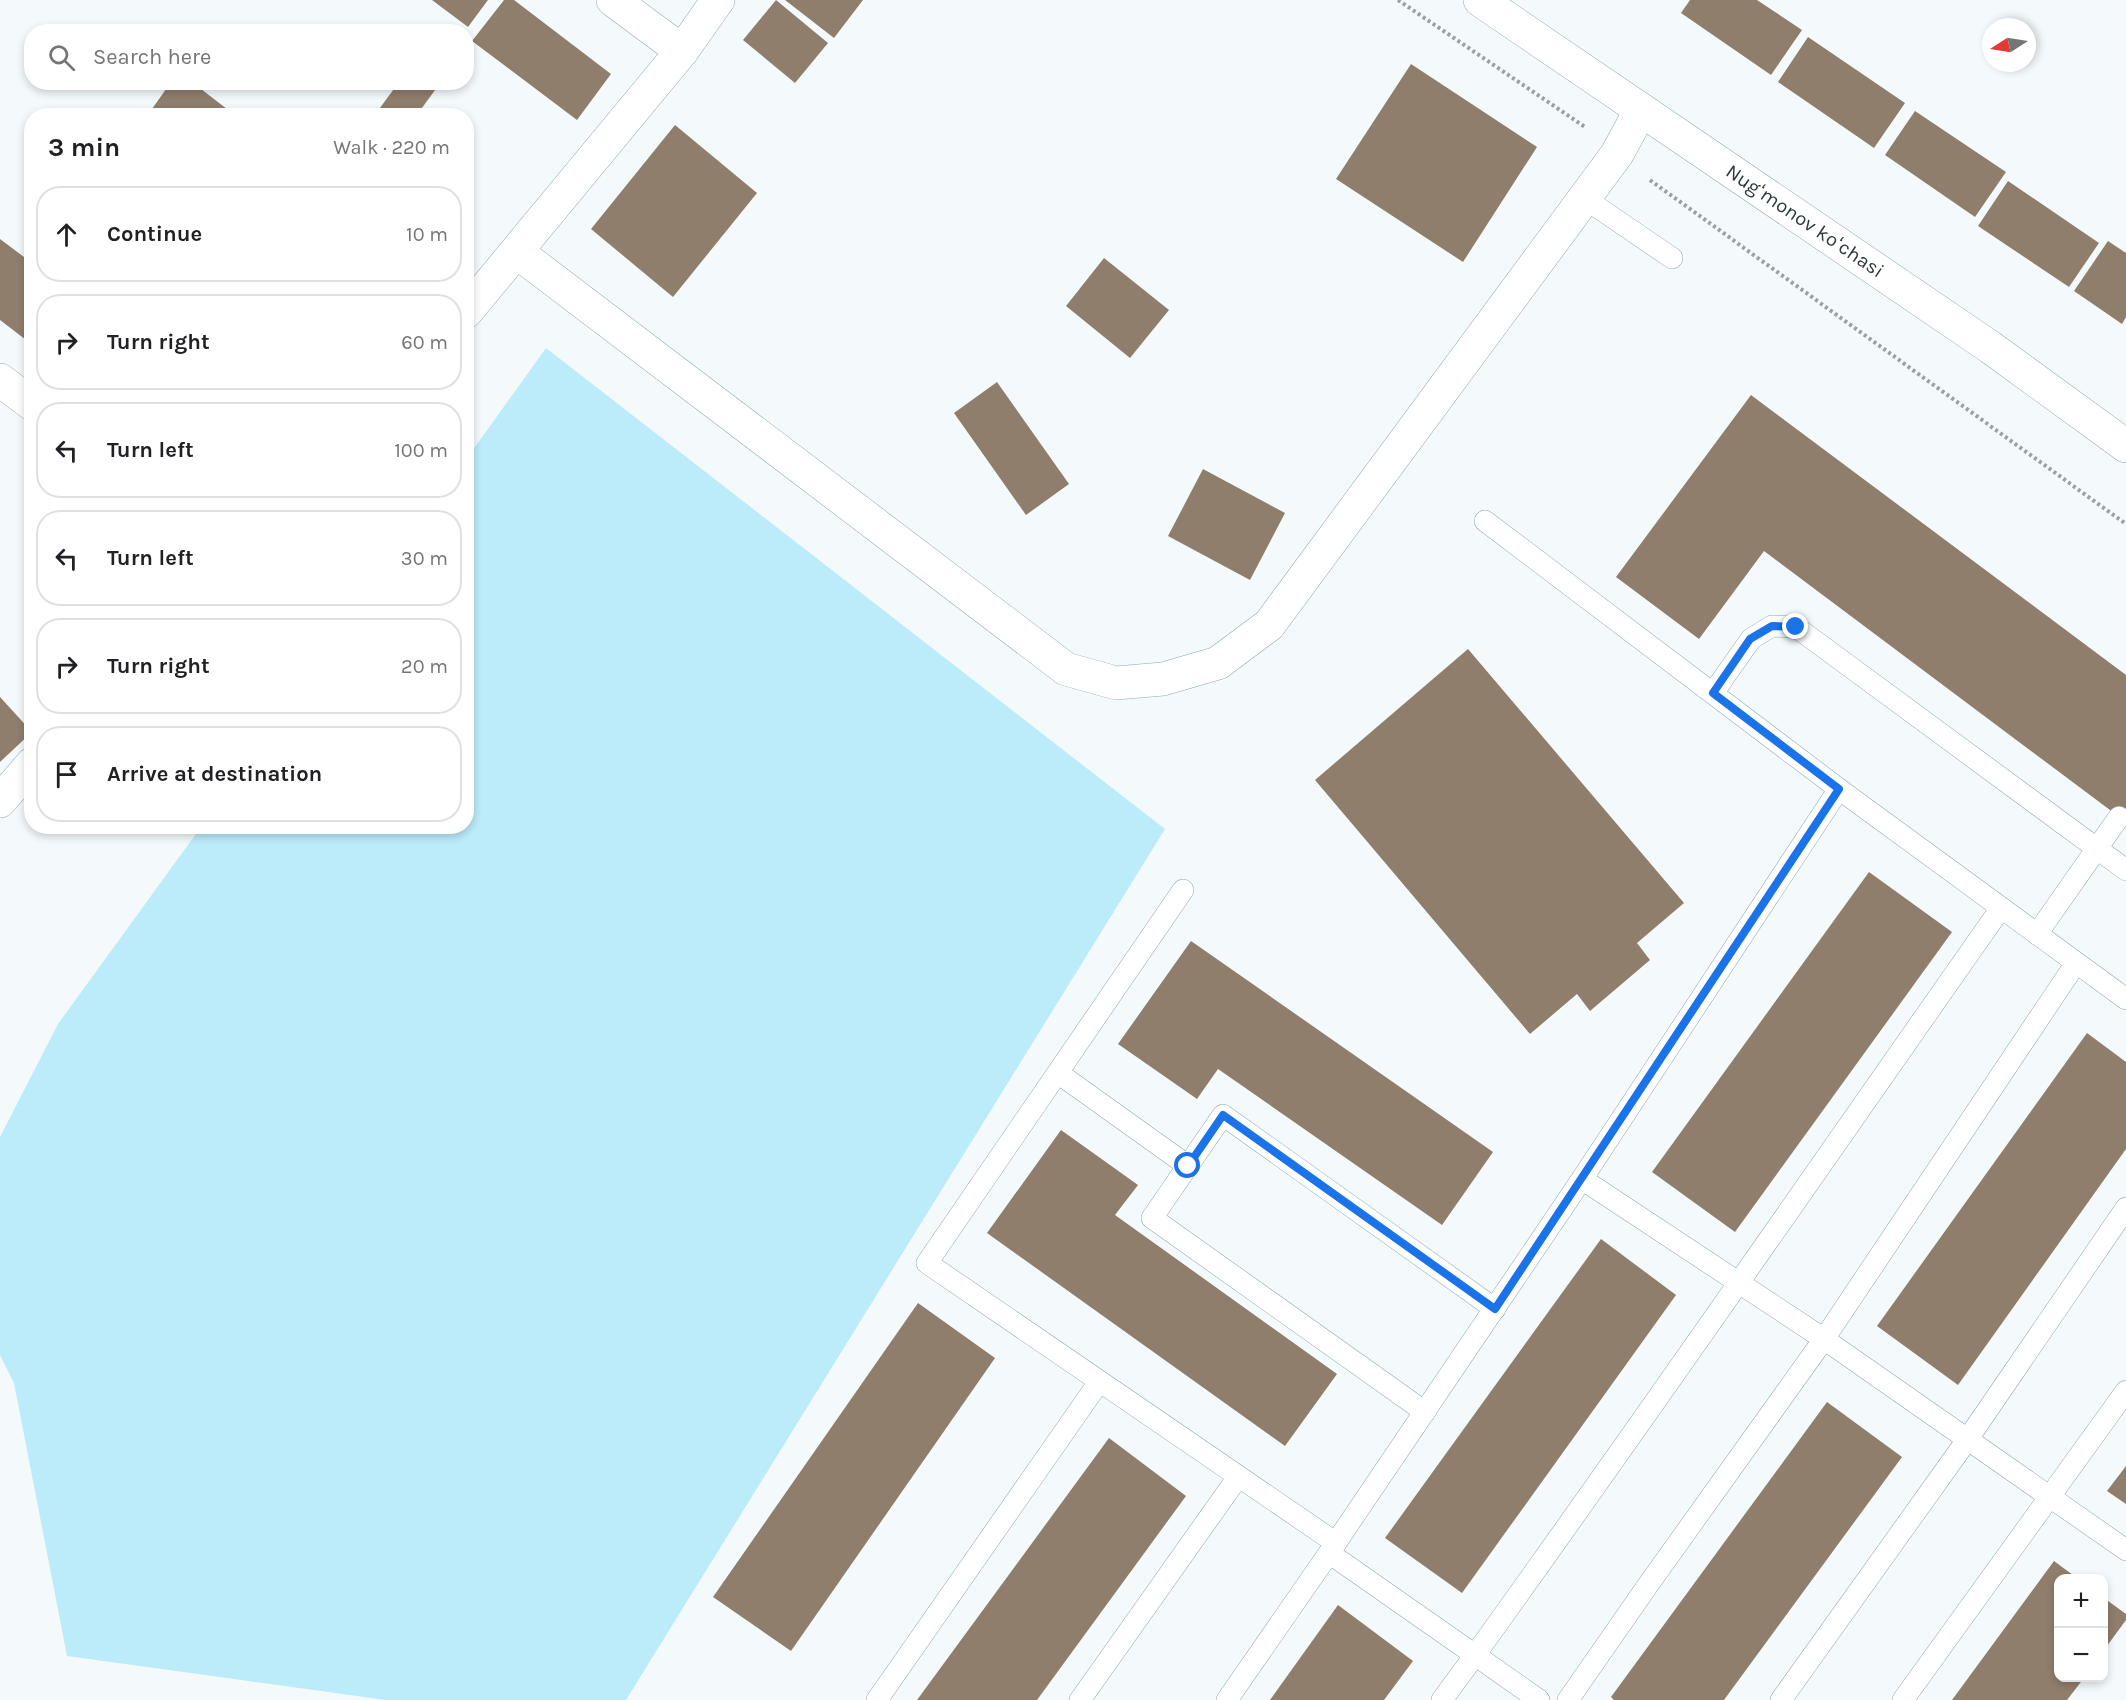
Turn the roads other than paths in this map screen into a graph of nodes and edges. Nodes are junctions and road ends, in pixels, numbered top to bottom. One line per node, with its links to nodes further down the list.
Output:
1 (613, 0): 4 (street)
2 (718, 0): 4 (street)
3 (1480, 0): 5 (street, Nugʻmonov koʻchasi)
4 (682, 51): 7 (street)
5 (1641, 110): 6 (street); 12 (street, Nugʻmonov koʻchasi)
6 (1584, 198): 7 (street); 8 (lane)
7 (517, 252): 9 (street)
8 (1672, 258)
9 (474, 303)
10 (0, 380): 11 (street)
11 (24, 398)
12 (2126, 446)
13 (1485, 521): 14 (lane)
14 (1713, 693): 16 (lane); 19 (lane)
15 (24, 773): 17 (street)
16 (1839, 789): 22 (lane); 28 (lane)
17 (0, 801)
18 (2119, 817): 19 (lane)
19 (2097, 849): 20 (lane); 23 (lane)
20 (2126, 870)
21 (1183, 890): 26 (lane)
22 (2001, 908): 23 (lane); 30 (lane)
23 (2037, 934): 24 (lane)
24 (2076, 963): 25 (lane); 32 (lane)
25 (2126, 999)
26 (1058, 1073): 27 (lane); 33 (lane)
27 (1188, 1166): 31 (lane); 35 (lane)
28 (1582, 1179): 30 (lane); 31 (lane)
29 (2126, 1208): 36 (lane)
30 (1738, 1281): 32 (lane); 40 (lane)
31 (1495, 1309): 35 (lane)
32 (1824, 1339): 36 (lane); 46 (lane)
33 (1099, 1382): 37 (lane); 41 (lane)
34 (2126, 1391): 48 (lane)
35 (1425, 1412): 38 (lane)
36 (1967, 1440): 39 (lane); 47 (lane)
37 (1238, 1477): 38 (lane); 42 (lane)
38 (1333, 1548): 40 (lane); 43 (lane)
39 (2126, 1550)
40 (1475, 1655): 44 (lane); 45 (lane)
41 (877, 1700)
42 (1080, 1700)
43 (1227, 1700)
44 (1442, 1700)
45 (1539, 1700)
46 (1568, 1700)
47 (1781, 1700)
48 (1903, 1700)

